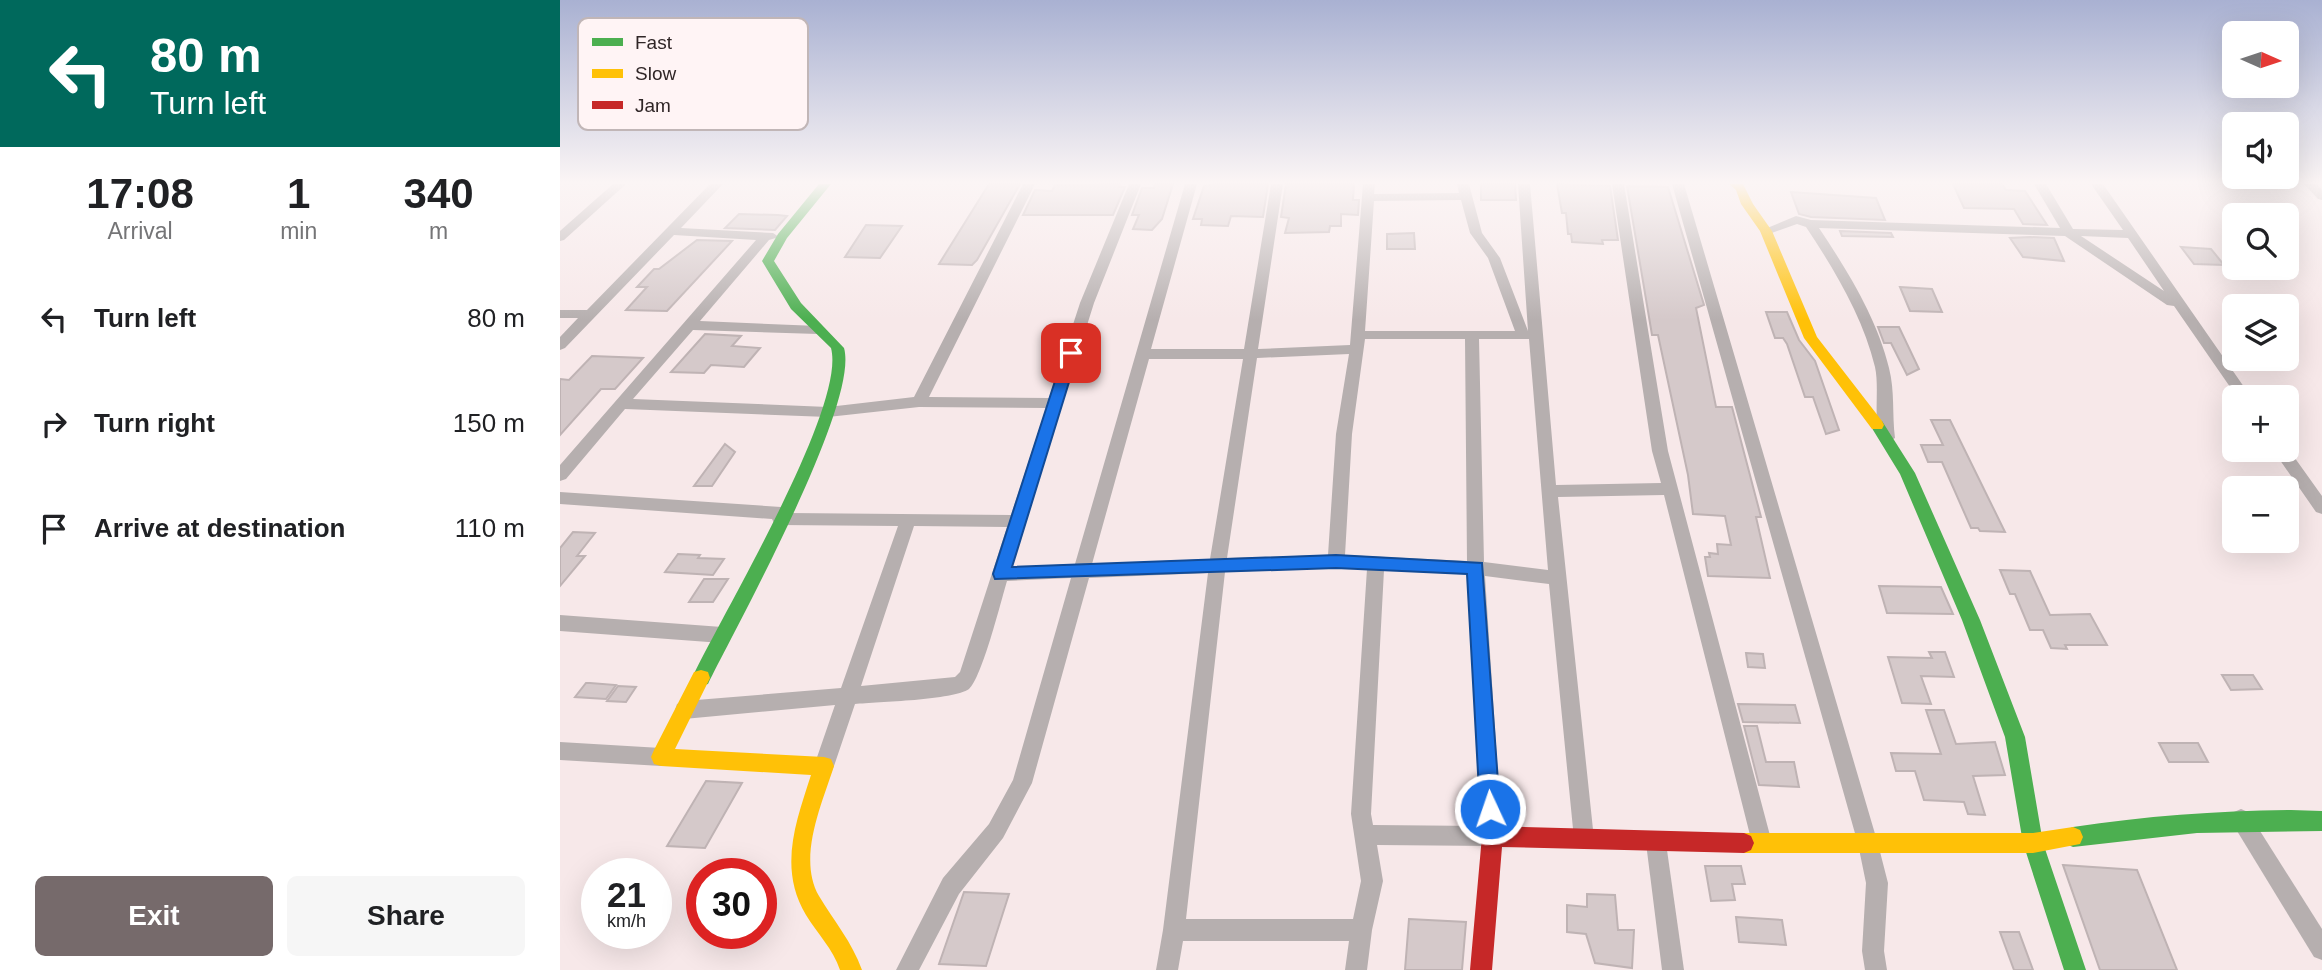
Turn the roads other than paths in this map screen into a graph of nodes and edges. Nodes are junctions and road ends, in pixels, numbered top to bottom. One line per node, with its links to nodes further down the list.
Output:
1 (788, 229): 21 (street)
2 (1006, 229): 34 (street)
3 (1117, 229): 35 (street)
4 (1178, 229): 31 (street)
5 (1270, 229): 32 (street)
6 (1365, 229): 29 (street)
7 (1475, 229): 28 (street)
8 (1525, 229): 28 (street)
9 (1625, 229): 41 (street)
10 (1691, 229): 70 (street)
11 (1771, 229): 17 (street)
12 (1813, 229): 38 (street)
13 (1947, 229): 18 (street)
14 (2067, 229): 18 (street)
15 (2128, 229): 19 (street)
16 (671, 231): 20 (street); 24 (street)
17 (1766, 231): 38 (street)
18 (2070, 234): 19 (street); 22 (street)
19 (2131, 234): 22 (street)
20 (765, 237): 21 (street); 25 (street)
21 (782, 237): 26 (street)
22 (2180, 307): 33 (street)
23 (560, 314): 24 (street)
24 (591, 314): 30 (street)
25 (689, 325): 26 (street); 36 (street)
26 (818, 330): 37 (street)
27 (1472, 335): 28 (street); 29 (street); 51 (street)
28 (1529, 335): 42 (street)
29 (1357, 342): 32 (street); 48 (street)
30 (560, 345)
31 (1143, 354): 32 (street); 52 (street)
32 (1250, 354): 50 (street)
33 (2235, 385)
34 (919, 402): 35 (street); 37 (street)
35 (1056, 403): 47 (street)
36 (622, 404): 37 (street); 40 (street)
37 (828, 412): 45 (street)
38 (1887, 438): 69 (street)
39 (2289, 462): 44 (street)
40 (560, 475)
41 (1670, 489): 42 (street); 68 (street)
42 (1552, 492): 54 (street)
43 (560, 498): 45 (street)
44 (2322, 508)
45 (781, 516): 46 (street); 56 (street)
46 (908, 521): 47 (street); 57 (street)
47 (1019, 521): 53 (street)
48 (1336, 561): 49 (street); 50 (street)
49 (1376, 562): 51 (street); 64 (street)
50 (1217, 568): 52 (street); 71 (street)
51 (1476, 568): 54 (street); 65 (street)
52 (1081, 573): 53 (street); 75 (street)
53 (1001, 574): 57 (street)
54 (1556, 578): 66 (street)
55 (560, 623): 56 (street)
56 (722, 635): 58 (street)
57 (850, 695): 58 (street); 61 (street)
58 (684, 710): 60 (street)
59 (560, 751): 60 (street)
60 (662, 757): 61 (street)
61 (824, 766): 74 (street)
62 (2241, 819): 63 (street); 69 (street); 73 (street)
63 (2322, 821)
64 (1363, 835): 65 (street); 72 (street)
65 (1492, 836): 66 (street); 78 (street)
66 (1584, 839): 67 (street)
67 (1656, 843): 68 (street); 79 (street)
68 (1762, 843): 70 (street)
69 (2033, 843): 70 (street); 81 (street)
70 (1868, 845): 80 (street)
71 (1174, 930): 72 (street); 76 (street)
72 (1360, 930): 77 (street)
73 (2322, 948)
74 (851, 970)
75 (908, 970)
76 (1167, 970)
77 (1356, 970)
78 (1481, 970)
79 (1673, 970)
80 (1876, 970)
81 (2075, 970)

